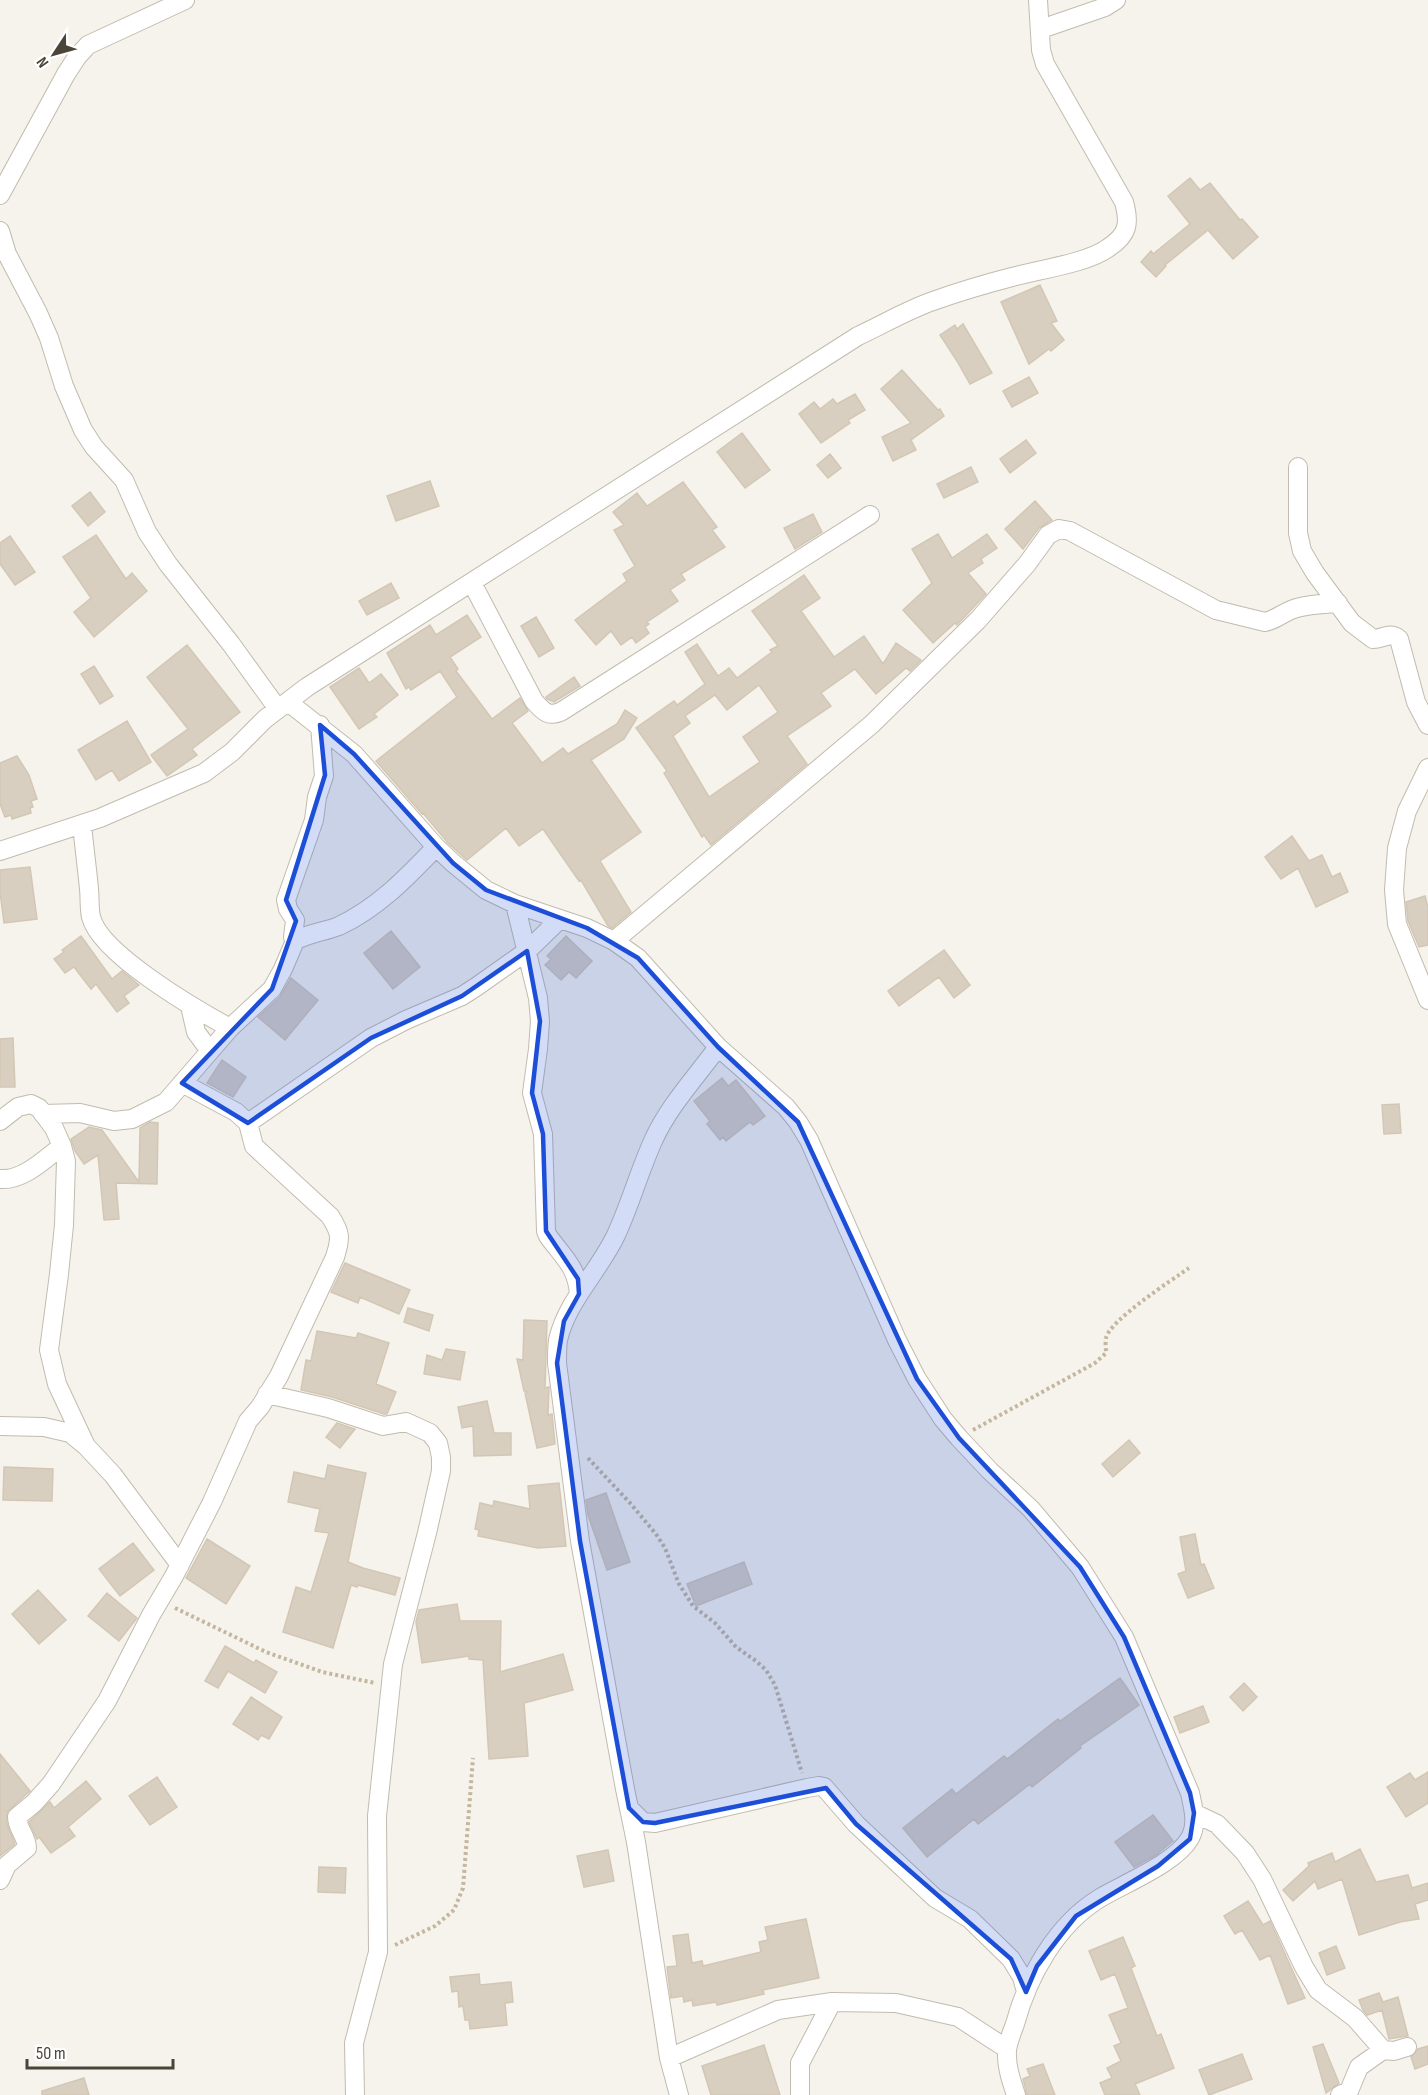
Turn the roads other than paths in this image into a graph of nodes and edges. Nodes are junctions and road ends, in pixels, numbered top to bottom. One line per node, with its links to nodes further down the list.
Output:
1 (185, 0): 5 (street)
2 (1038, 0): 4 (street)
3 (1116, 0): 4 (street)
4 (1041, 29): 9 (street)
5 (0, 194)
6 (0, 231): 11 (street)
7 (1298, 467): 10 (street)
8 (870, 515): 9 (street)
9 (472, 584): 11 (street)
10 (1338, 603): 13 (street); 20 (street)
11 (283, 706): 12 (street); 15 (street)
12 (320, 725): 16 (street); 21 (street)
13 (1428, 725)
14 (1428, 768): 23 (street)
15 (82, 824): 17 (street); 24 (street)
16 (436, 847): 18 (street); 21 (street)
17 (0, 850)
18 (515, 904): 19 (street); 22 (street)
19 (560, 919): 20 (street); 22 (street)
20 (614, 940): 26 (street)
21 (295, 941): 25 (street)
22 (526, 951): 31 (street); 34 (street)
23 (1428, 1000)
24 (190, 1006): 25 (street); 27 (street)
25 (230, 1028): 27 (street)
26 (718, 1047): 34 (street); 40 (street)
27 (210, 1052): 28 (street)
28 (182, 1083): 29 (street); 31 (street)
29 (43, 1114): 30 (street); 32 (street)
30 (0, 1121)
31 (248, 1123): 35 (street)
32 (62, 1146): 33 (street); 37 (street)
33 (0, 1179)
34 (579, 1294): 39 (street)
35 (267, 1394): 38 (street); 48 (street)
36 (0, 1426): 37 (street)
37 (86, 1446): 38 (street)
38 (180, 1565): 41 (street)
39 (629, 1808): 42 (street); 47 (street)
40 (1194, 1813): 42 (street); 46 (street)
41 (0, 1880)
42 (1026, 1992): 45 (street)
43 (832, 2002): 45 (street); 47 (street); 50 (street)
44 (1407, 2048): 46 (street)
45 (1007, 2049): 51 (street)
46 (1383, 2050): 52 (street)
47 (669, 2058): 49 (street)
48 (355, 2095)
49 (679, 2095)
50 (800, 2095)
51 (1016, 2095)
52 (1340, 2095)

